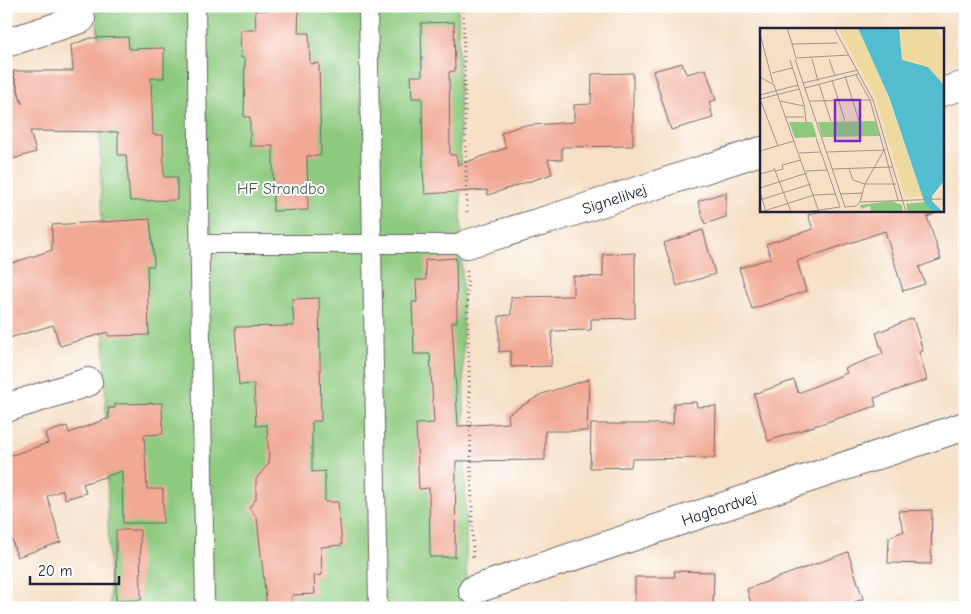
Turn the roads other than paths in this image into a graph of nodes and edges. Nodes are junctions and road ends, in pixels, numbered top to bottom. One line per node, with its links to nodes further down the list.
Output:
1 (196, 6): 8 (lane)
2 (368, 6): 10 (lane)
3 (81, 19): 4 (street)
4 (6, 43)
5 (965, 85): 6 (street)
6 (944, 91)
7 (760, 151): 9 (street, Signelilvej)
8 (200, 244): 10 (lane); 15 (lane)
9 (467, 244): 10 (lane)
10 (372, 245): 16 (lane)
11 (88, 382): 12 (street)
12 (6, 408)
13 (965, 426): 14 (street, Hagbardvej)
14 (473, 590)
15 (205, 608)
16 (378, 608)

